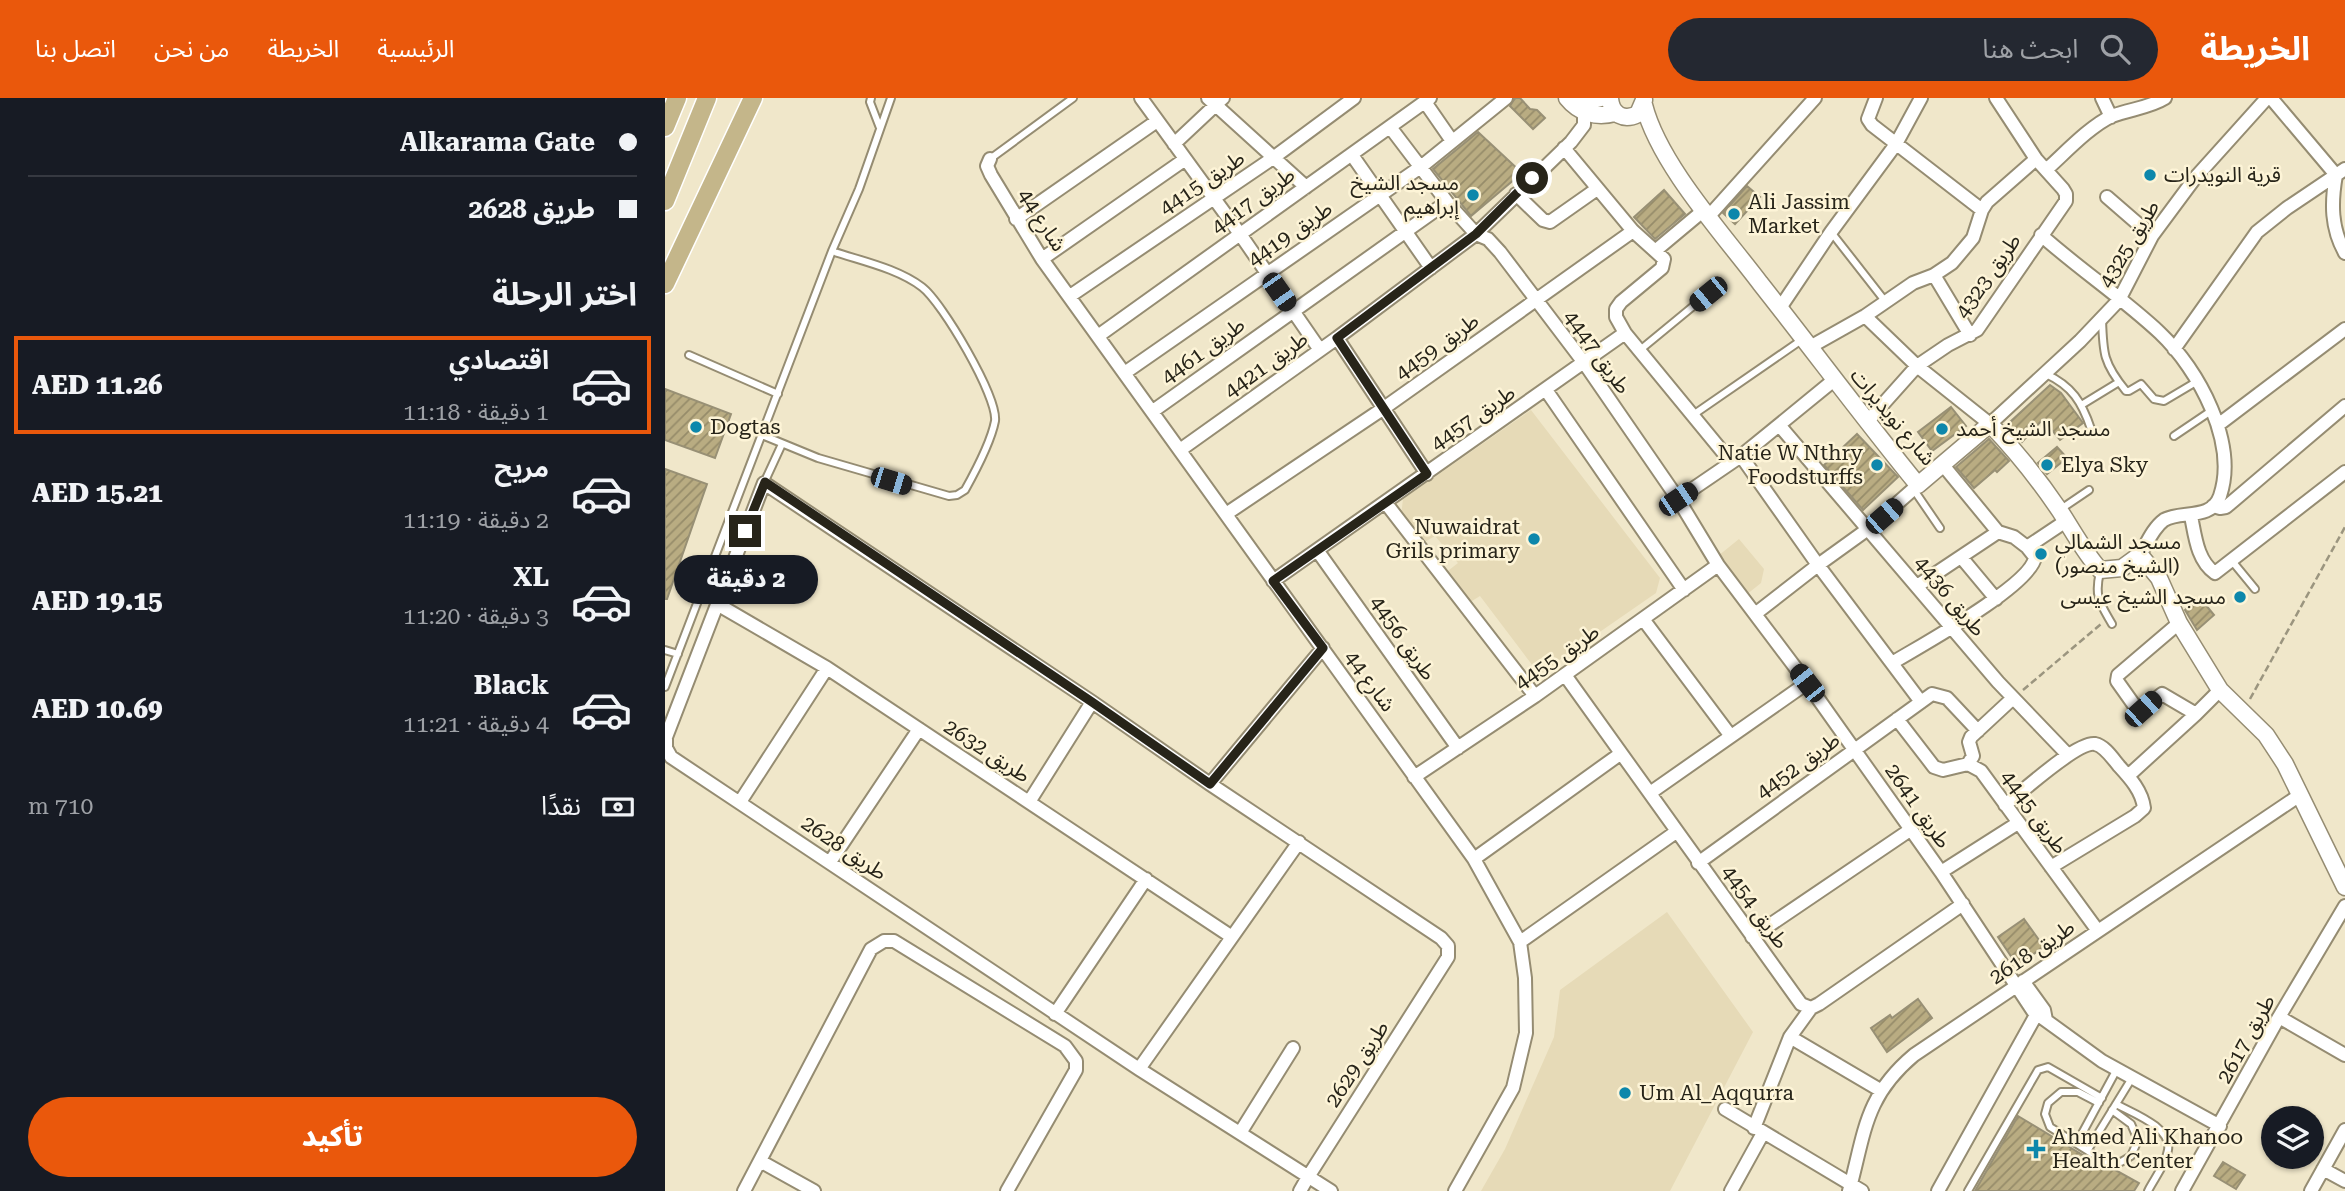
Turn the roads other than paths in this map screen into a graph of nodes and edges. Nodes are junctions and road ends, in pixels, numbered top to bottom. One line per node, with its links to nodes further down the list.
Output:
1 (677, 98): 27 (main road)
2 (707, 98): 49 (main road)
3 (753, 98): 68 (main road)
4 (871, 98): 29 (lane)
5 (891, 98): 29 (lane)
6 (1073, 98): 37 (lane)
7 (1141, 98): 26 (street)
8 (1406, 98): 22 (street)
9 (1506, 98): 30 (street, طريق 4419)
10 (1569, 98): 11 (street); 24 (street)
11 (1601, 98)
12 (1815, 98): 52 (street)
13 (1876, 98): 32 (street)
14 (1921, 98): 32 (street)
15 (1996, 98): 38 (street)
16 (2102, 98): 25 (street)
17 (2165, 98): 25 (street)
18 (2269, 98): 42 (street, طريق 4325); 60 (street, طريق 4325)
19 (1215, 100): 31 (street); 36 (street)
20 (1348, 100): 36 (street, طريق 4415)
21 (1645, 101): 23 (street); 33 (street, شارع نويديرات)
22 (1423, 103): 28 (street, طريق 4417); 30 (street)
23 (1616, 109): 24 (street); 33 (street, شارع نويديرات)
24 (1584, 112): 34 (street, طريق 4421)
25 (2111, 117): 41 (street)
26 (1157, 121): 31 (street); 53 (street)
27 (665, 127)
28 (1390, 127): 35 (street, طريق 4417); 40 (street, طريق 4447)
29 (880, 128): 61 (lane)
30 (1452, 141): 40 (street, طريق 4419)
31 (1174, 144): 39 (street)
32 (1896, 144): 51 (street); 56 (street)
33 (1659, 145): 52 (street, شارع نويديرات)
34 (1564, 148): 44 (street); 46 (street, طريق 4421)
35 (1352, 155): 43 (street, طريق 4417); 45 (street)
36 (1273, 158): 43 (street); 48 (street, طريق 4415)
37 (990, 159): 53 (street, شارع 44)
38 (2036, 159): 41 (street); 51 (street)
39 (1184, 160): 48 (street); 64 (street)
40 (1422, 166): 45 (street, طريق 4419); 50 (street, طريق 4447)
41 (2046, 170): 59 (street, طريق 4323)
42 (2340, 172): 63 (street); 84 (street)
43 (1306, 187): 57 (street, طريق 4417)
44 (1597, 189): 46 (street); 55 (street)
45 (1380, 194): 54 (street); 66 (street, طريق 4419)
46 (1515, 194): 58 (street, طريق 4421)
47 (2107, 197): 60 (street)
48 (1214, 198): 57 (street); 70 (street, طريق 4415)
49 (665, 201)
50 (1447, 202): 54 (street, طريق 4461); 58 (street, طريق 4447)
51 (1982, 210): 67 (street)
52 (1706, 213): 62 (street); 74 (street, شارع نويديرات)
53 (1017, 219): 64 (street, شارع 44)
54 (1406, 230): 65 (street); 75 (street, طريق 4461)
55 (1633, 231): 62 (street); 72 (street, طريق 4459)
56 (1831, 232): 73 (lane); 74 (street)
57 (1240, 234): 66 (street); 81 (street, طريق 4417)
58 (1476, 234): 65 (street, طريق 4421); 72 (street, طريق 4447)
59 (2041, 235): 71 (street); 80 (street, طريق 4323)
60 (2152, 236): 71 (street, طريق 4325)
61 (832, 251): 96 (lane); 110 (lane)
62 (1655, 251): 79 (street)
63 (2345, 253)
64 (1042, 259): 70 (street, شارع 44)
65 (1431, 268): 82 (street, طريق 4421)
66 (1266, 274): 75 (street); 90 (street, طريق 4419)
67 (1934, 275): 73 (street); 80 (street)
68 (665, 284)
69 (1708, 294): 86 (lane)
70 (1070, 296): 81 (street, شارع 44)
71 (2119, 300): 77 (street, طريق 4325); 84 (street)
72 (1536, 301): 88 (street, طريق 4447); 99 (street, طريق 4459)
73 (1885, 301): 76 (street)
74 (1780, 308): 83 (street, شارع نويديرات)
75 (1292, 310): 85 (street); 101 (street, طريق 4461)
76 (1865, 316): 83 (street); 89 (street)
77 (2102, 318): 91 (street, طريق 4325); 93 (lane)
78 (2345, 328): 106 (street)
79 (1625, 333): 86 (street); 88 (street, طريق 4457)
80 (1970, 335): 89 (street, طريق 4323)
81 (1098, 337): 90 (street, شارع 44)
82 (1337, 338): 85 (street, طريق 4421); 99 (street)
83 (1806, 343): 92 (street, شارع نويديرات); 102 (lane)
84 (2173, 349): 94 (street)
85 (1319, 350): 111 (street, طريق 4421)
86 (1639, 351): 102 (street)
87 (689, 355): 96 (lane)
88 (1584, 364): 95 (street, طريق 4457); 119 (street, طريق 4447)
89 (1917, 366): 103 (street, طريق 4323); 105 (street)
90 (1126, 372): 101 (street, شارع 44)
91 (2046, 374): 97 (lane); 105 (street, طريق 4325)
92 (1834, 380): 103 (street, شارع نويديرات); 104 (street)
93 (2119, 382): 94 (lane); 97 (lane)
94 (2196, 382): 100 (street)
95 (1546, 390): 115 (street, طريق 4457); 139 (street)
96 (778, 394): 108 (lane)
97 (2083, 404): 107 (lane)
98 (2345, 406): 121 (street)
99 (1384, 408): 115 (street); 122 (street, طريق 4459)
100 (2213, 410): 106 (street); 109 (lane)
101 (1153, 411): 111 (street, شارع 44)
102 (1693, 415): 112 (street)
103 (1867, 422): 117 (street, شارع نويديرات)
104 (1779, 425): 112 (street); 126 (street, طريق 4436)
105 (1990, 425): 113 (street, شارع نويديرات); 123 (street)
106 (2218, 425): 121 (street)
107 (2091, 429)
108 (762, 435): 110 (lane); 149 (lane)
109 (2174, 436)
110 (782, 444): 116 (lane)
111 (1180, 450): 122 (street, شارع 44)
112 (1736, 459): 119 (street); 134 (street)
113 (1943, 465): 117 (street, شارع نويديرات); 127 (street)
114 (2345, 472): 132 (street)
115 (1427, 474): 120 (street, طريق 4457)
116 (765, 482): 141 (street, طريق 2628); 158 (street)
117 (1916, 487): 125 (lane); 126 (street)
118 (2089, 490): 123 (lane)
119 (1678, 499): 133 (street, طريق 4447)
120 (1385, 502): 129 (street, طريق 4457); 156 (street)
121 (2210, 508): 124 (street)
122 (1226, 514): 136 (street, شارع 44)
123 (2063, 516): 128 (street); 135 (street)
124 (2191, 516): 130 (street); 132 (street)
125 (1940, 528)
126 (1868, 529): 134 (street); 137 (street, طريق 4436)
127 (1998, 532): 128 (street); 131 (street)
128 (2027, 547): 140 (street)
129 (1317, 550): 136 (street, طريق 4457); 165 (street, طريق 4456)
130 (2140, 555): 135 (street); 145 (street)
131 (1961, 557): 137 (street); 140 (street)
132 (2232, 561): 138 (lane)
133 (1719, 565): 139 (street, طريق 4455); 142 (street, طريق 4447)
134 (1818, 565): 142 (street); 150 (street)
135 (2100, 570): 144 (lane)
136 (1273, 581): 147 (street, شارع 44)
137 (1917, 586): 146 (street, طريق 4436)
138 (2255, 589)
139 (1684, 590): 143 (street, طريق 4455)
140 (1996, 599): 146 (street)
141 (717, 604): 151 (street, طريق 2632); 175 (street, طريق 2628)
142 (1755, 614): 153 (street, طريق 2641)
143 (1643, 620): 152 (street, طريق 4455); 164 (street)
144 (2111, 621)
145 (2179, 623): 155 (street); 160 (street)
146 (1951, 627): 150 (street); 157 (street, طريق 4436)
147 (1323, 648): 171 (street, شارع 44); 172 (street)
148 (665, 650): 149 (lane)
149 (678, 654): 154 (lane)
150 (1892, 663): 159 (street)
151 (827, 668): 162 (street, طريق 2632); 175 (street)
152 (1565, 675): 156 (street, طريق 4455); 167 (street, طريق 4454)
153 (1807, 683): 164 (street); 166 (street, طريق 2641)
154 (665, 687)
155 (2220, 690): 160 (street); 174 (street)
156 (1535, 696): 165 (street, طريق 4455)
157 (2013, 698): 163 (street); 168 (street, طريق 4436)
158 (1092, 702): 172 (street); 176 (street)
159 (1921, 702): 161 (street, طريق 4452); 163 (street)
160 (2196, 715): 170 (street)
161 (1897, 719): 166 (street, طريق 4452); 169 (street, طريق 4445)
162 (919, 729): 176 (street, طريق 2632); 183 (street)
163 (1978, 731): 169 (street)
164 (1730, 735): 173 (street)
165 (1458, 748): 171 (street, طريق 4455)
166 (1854, 749): 179 (street, طريق 2641); 184 (street, طريق 4452)
167 (1620, 754): 173 (street, طريق 4454); 182 (street)
168 (2068, 755): 170 (street); 177 (street)
169 (1968, 764): 177 (street, طريق 4445)
170 (2128, 776): 185 (street)
171 (1414, 777): 182 (street, شارع 44)
172 (1210, 784): 181 (street)
173 (1650, 793): 180 (street, طريق 4454)
174 (2300, 795): 188 (street); 191 (street, طريق 2618)
175 (740, 802): 183 (street, طريق 2628)
176 (1029, 802): 187 (street, طريق 2632)
177 (2005, 806): 178 (street, طريق 4445)
178 (2018, 823): 185 (street, طريق 4445); 186 (street)
179 (1910, 830): 186 (street, طريق 2641); 193 (street)
180 (1675, 832): 184 (street, طريق 4454); 194 (street)
181 (1299, 842): 192 (street); 219 (street, طريق 2629)
182 (1474, 859): 194 (street, شارع 44)
183 (830, 862): 197 (street, طريق 2628)
184 (1698, 863): 193 (street, طريق 4454)
185 (2051, 867): 191 (street, طريق 4445)
186 (1941, 872): 189 (street, طريق 2641)
187 (1146, 879): 192 (street, طريق 2632); 197 (street)
188 (2345, 887)
189 (1963, 904): 195 (street, طريق 2641); 196 (street)
190 (2345, 906): 198 (street, طريق 2617)
191 (2098, 931): 195 (street, طريق 2618)
192 (1232, 937): 203 (street)
193 (1752, 937): 196 (street, طريق 4454)
194 (1520, 942): 227 (street, شارع 44)
195 (2019, 984): 199 (street, طريق 2641); 206 (street, طريق 2618)
196 (1811, 1008): 200 (street)
197 (1055, 1014): 203 (street, طريق 2628)
198 (2279, 1017): 202 (street); 210 (street, طريق 2617)
199 (2041, 1018): 204 (street, طريق 2641); 229 (street)
200 (1790, 1037): 206 (street); 211 (street)
201 (1293, 1048): 213 (street)
202 (2345, 1055)
203 (1139, 1069): 213 (street, طريق 2628)
204 (2117, 1069): 205 (street, طريق 2641); 207 (lane)
205 (2132, 1077): 208 (lane); 210 (street, طريق 2641)
206 (1880, 1090): 221 (street, طريق 2618)
207 (2101, 1101): 208 (lane); 214 (lane); 230 (lane)
208 (2114, 1107): 215 (lane); 231 (lane)
209 (1725, 1109): 211 (street)
210 (2220, 1126): 232 (street, طريق 2617)
211 (1758, 1130): 221 (street); 228 (street)
212 (2345, 1130): 217 (street)
213 (1240, 1133): 219 (street, طريق 2628)
214 (2078, 1142)
215 (2089, 1148)
216 (760, 1161): 222 (street); 223 (street); 224 (street)
217 (2324, 1167)
218 (2323, 1169): 220 (street); 233 (street)
219 (1308, 1177): 225 (street, طريق 2629); 226 (street, طريق 2628)
220 (2345, 1181)
221 (1853, 1189)
222 (744, 1191)
223 (814, 1191)
224 (1007, 1191)
225 (1300, 1191)
226 (1331, 1191)
227 (1455, 1191)
228 (1731, 1191)
229 (1938, 1191)
230 (1968, 1191)
231 (2148, 1191)
232 (2182, 1191)
233 (2311, 1191)

